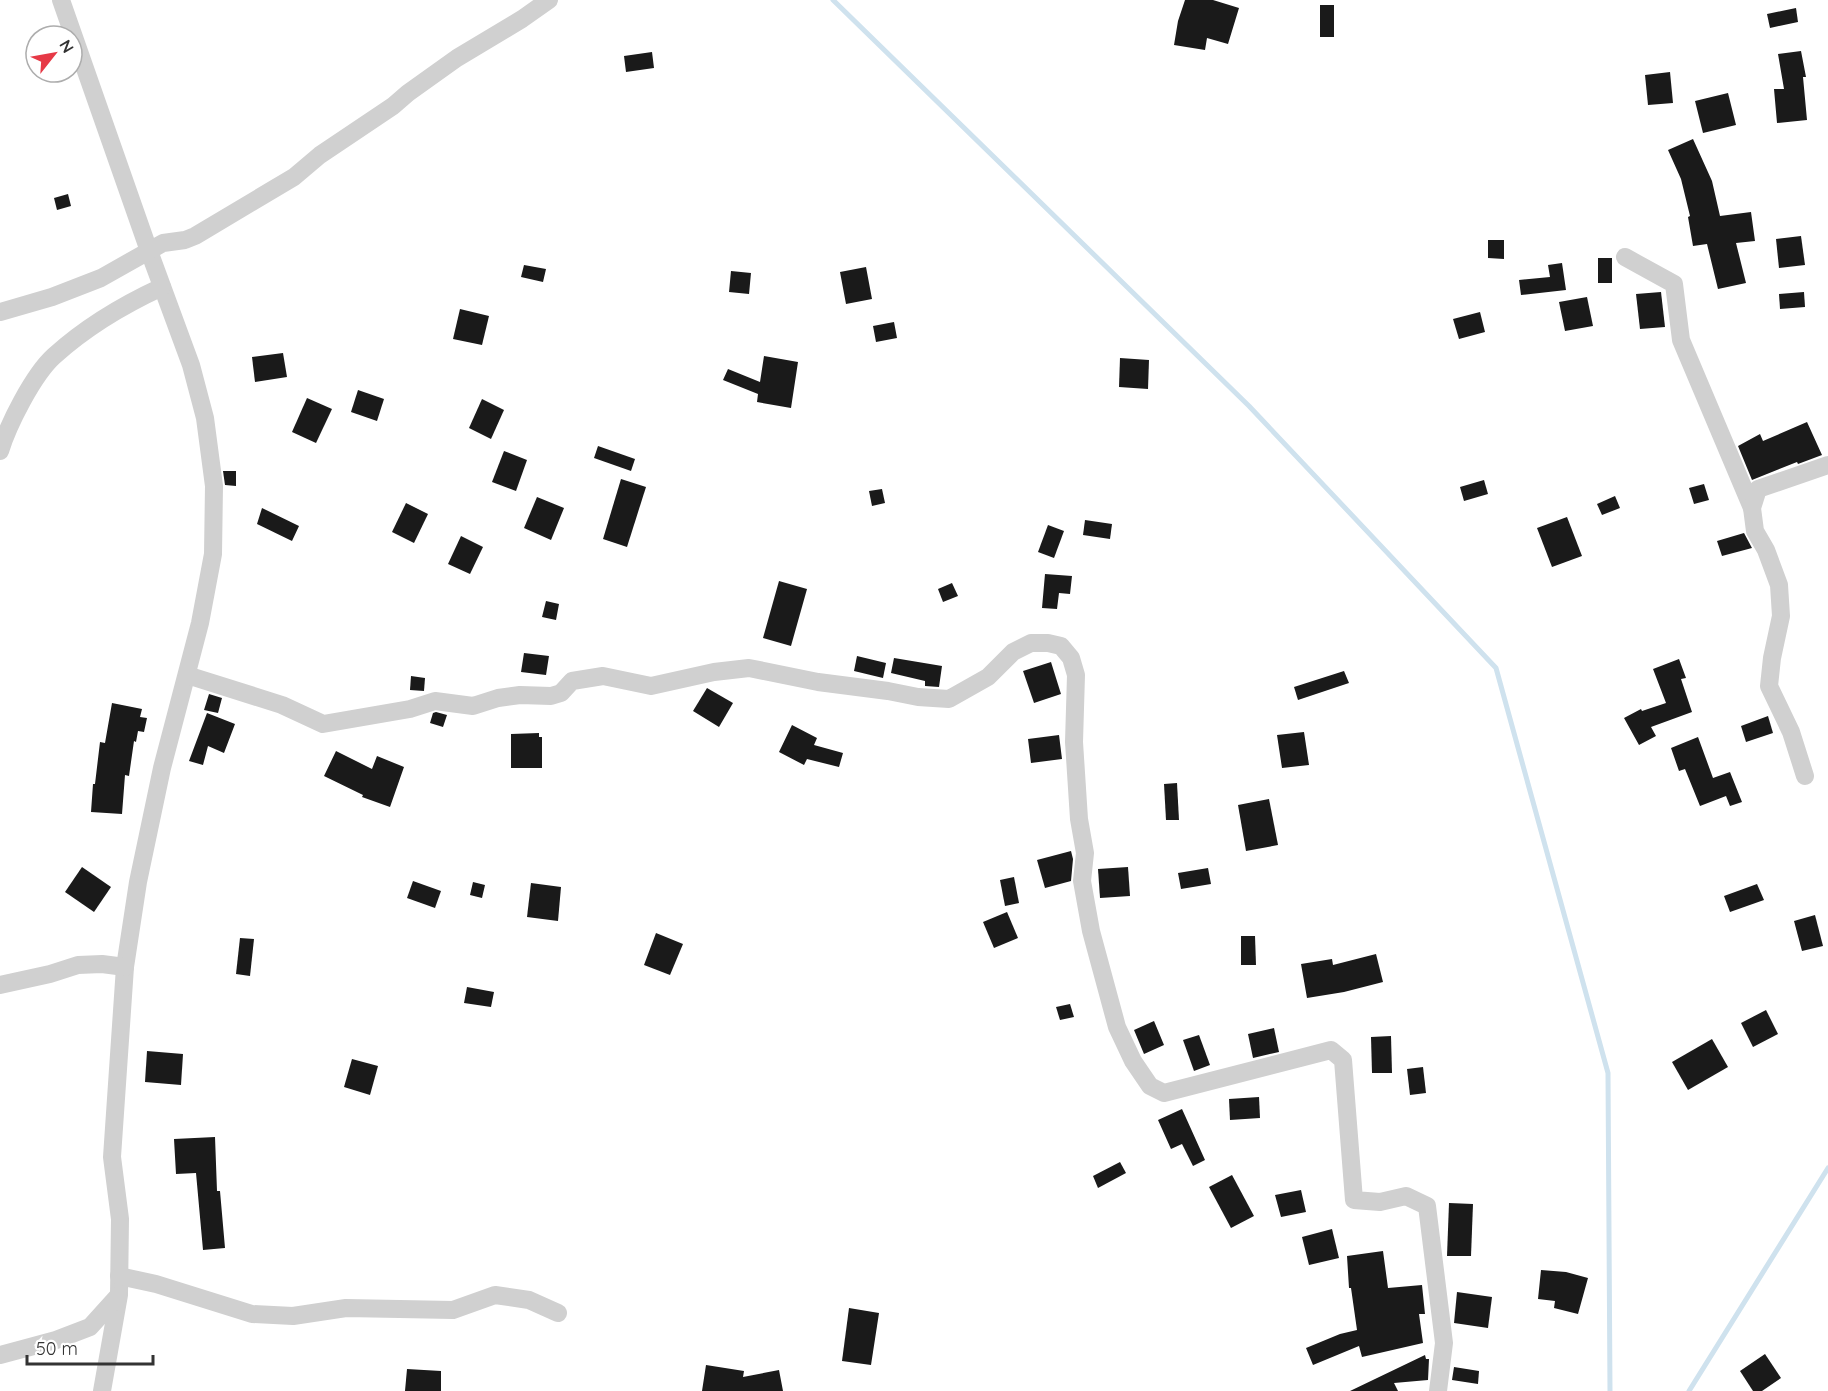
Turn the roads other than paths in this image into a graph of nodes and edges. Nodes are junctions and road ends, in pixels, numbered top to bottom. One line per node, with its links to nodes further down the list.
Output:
1 (61, 0): 3 (street)
2 (549, 0): 3 (street)
3 (149, 251): 5 (street); 6 (street)
4 (1625, 257): 9 (street)
5 (162, 287): 7 (street); 10 (street)
6 (0, 312)
7 (0, 452)
8 (1828, 465): 9 (street)
9 (1752, 508): 11 (street)
10 (187, 675): 12 (street); 19 (street)
11 (1805, 776)
12 (125, 967): 13 (street); 14 (street)
13 (0, 985)
14 (119, 1276): 15 (street); 16 (street)
15 (119, 1295): 17 (street); 18 (street)
16 (558, 1313)
17 (0, 1355)
18 (102, 1391)
19 (1438, 1391)

